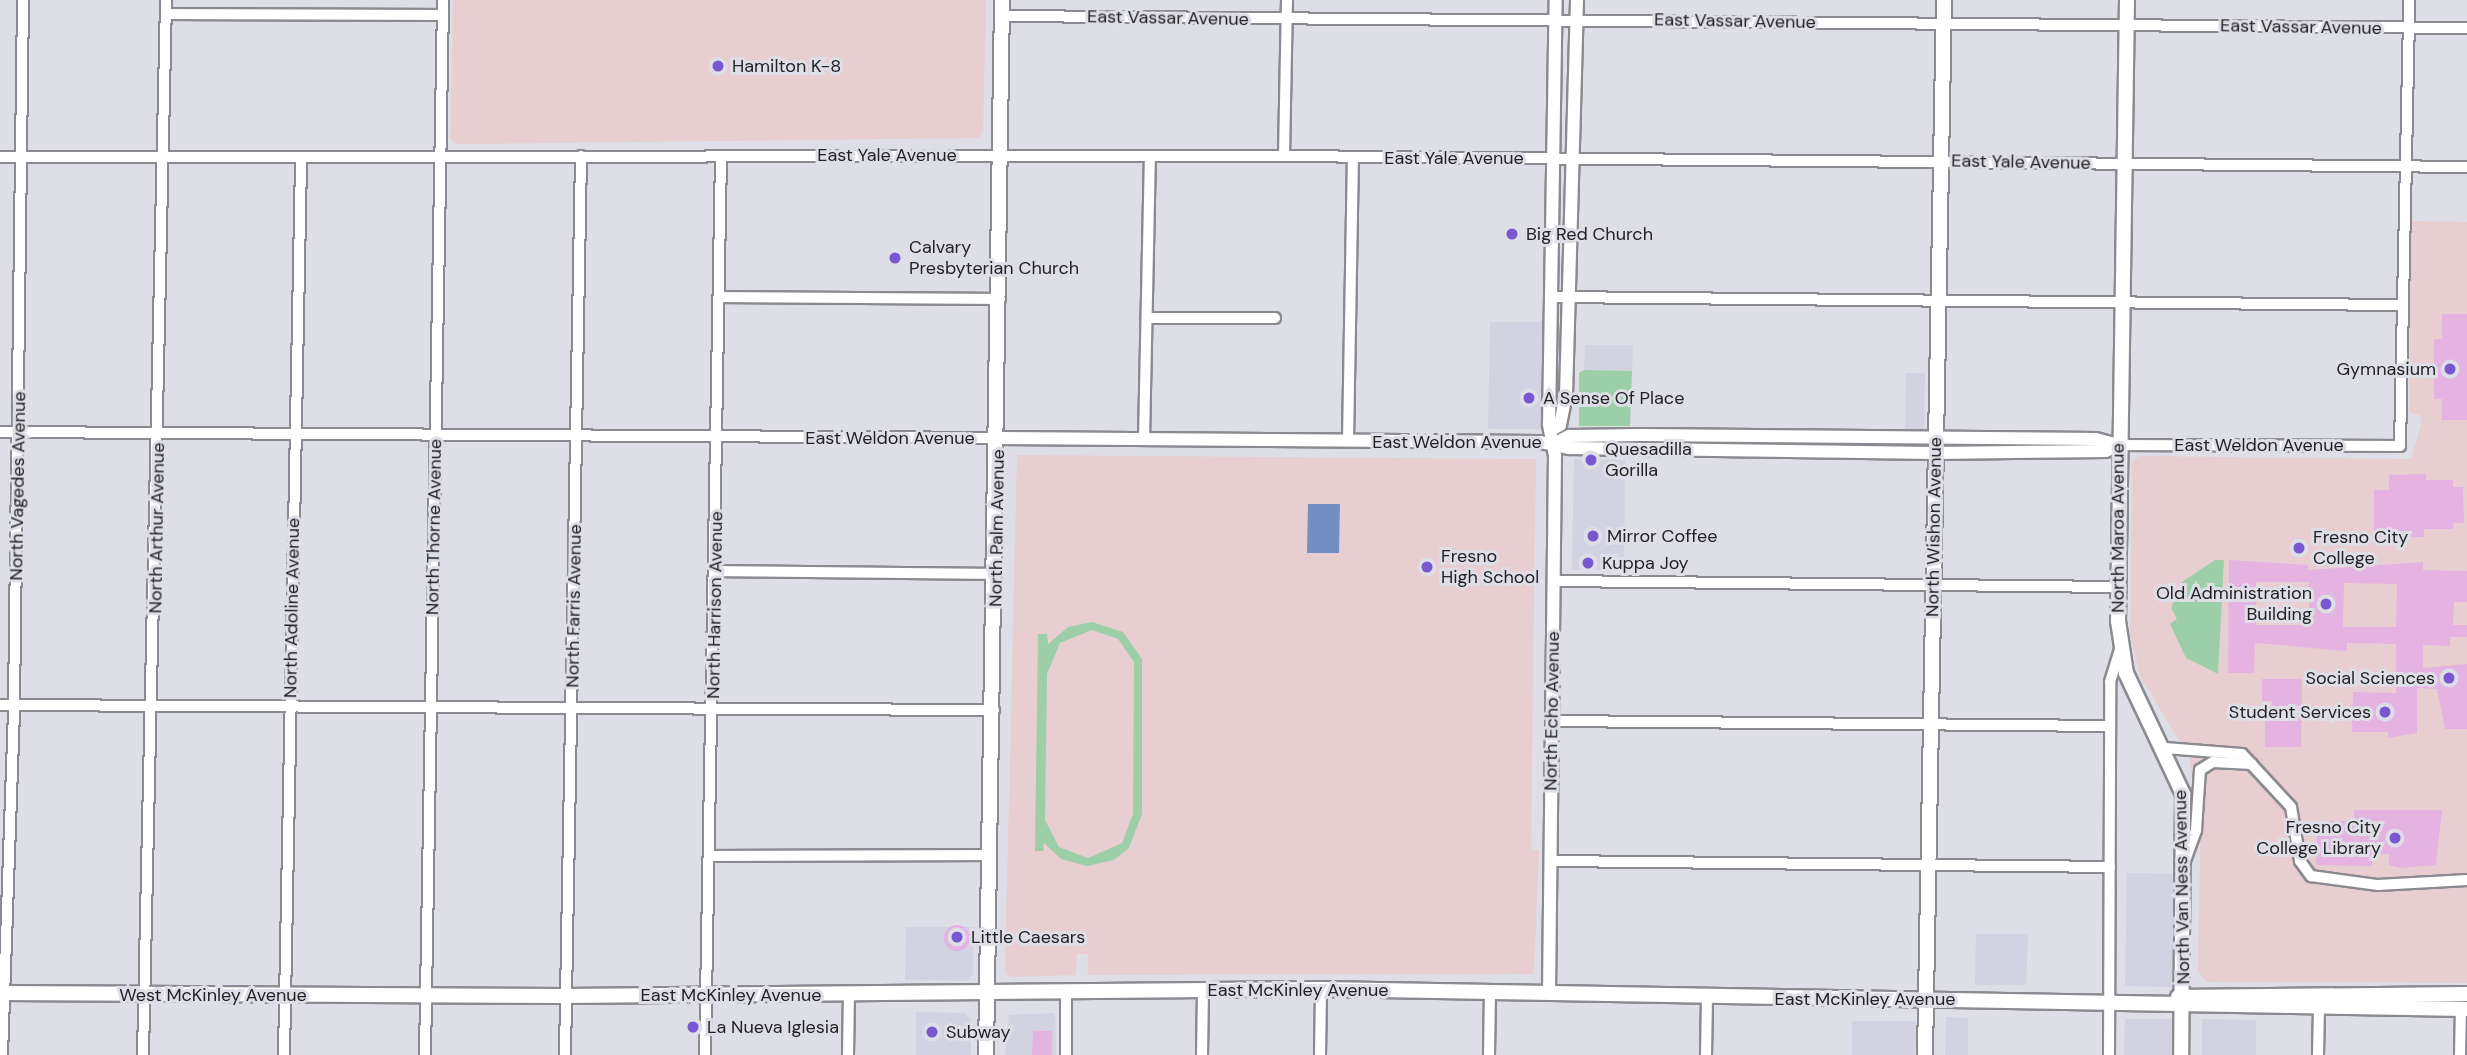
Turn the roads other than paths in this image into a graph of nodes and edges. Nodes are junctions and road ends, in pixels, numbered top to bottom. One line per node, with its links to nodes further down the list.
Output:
1 (23, 0): 26 (street, North Vagedes Avenue)
2 (166, 0): 11 (street, North Arthur Avenue)
3 (443, 0): 12 (street, North Thorne Avenue)
4 (1002, 0): 13 (main road, North Palm Avenue)
5 (1287, 0): 14 (street)
6 (1556, 0): 15 (street, North Echo Avenue)
7 (1577, 0): 16 (street)
8 (1944, 0): 17 (main road, North Wishon Avenue)
9 (2127, 0): 18 (main road, North Maroa Avenue)
10 (2409, 0): 19 (street)
11 (166, 14): 12 (street); 32 (street, North Arthur Avenue)
12 (442, 15): 31 (street, North Thorne Avenue)
13 (1002, 16): 14 (street, East Vassar Avenue); 23 (main road, North Palm Avenue)
14 (1287, 19): 15 (street, East Vassar Avenue); 24 (street)
15 (1556, 19): 16 (street, East Vassar Avenue); 28 (street, North Echo Avenue)
16 (1576, 19): 17 (street, East Vassar Avenue); 30 (street)
17 (1943, 24): 18 (street, East Vassar Avenue); 34 (main road, North Wishon Avenue)
18 (2126, 24): 19 (street, East Vassar Avenue); 35 (main road, North Maroa Avenue)
19 (2409, 28): 20 (street, East Vassar Avenue); 36 (street)
20 (2467, 28)
21 (581, 156): 22 (street, East Yale Avenue); 31 (street, East Yale Avenue); 58 (street, North Farris Avenue)
22 (721, 156): 23 (street, East Yale Avenue); 38 (street, North Harrison Avenue)
23 (1002, 156): 27 (street, East Yale Avenue); 41 (main road, North Palm Avenue)
24 (1284, 156): 27 (street, East Yale Avenue); 29 (street, East Yale Avenue)
25 (0, 157): 26 (street, East Yale Avenue)
26 (19, 157): 32 (street, East Yale Avenue); 48 (street, North Vagedes Avenue)
27 (1150, 157): 45 (street)
28 (1554, 157): 29 (street, East Yale Avenue); 30 (street, East Yale Avenue); 39 (street, North Echo Avenue)
29 (1353, 158): 60 (street)
30 (1574, 158): 34 (street, East Yale Avenue); 40 (street)
31 (440, 159): 33 (street, East Yale Avenue); 54 (street, North Thorne Avenue)
32 (163, 160): 33 (street, East Yale Avenue); 49 (street, North Arthur Avenue)
33 (301, 160): 50 (street, North Adoline Avenue)
34 (1939, 161): 35 (street, East Yale Avenue); 42 (main road, North Wishon Avenue)
35 (2124, 163): 36 (street, East Yale Avenue); 43 (main road, North Maroa Avenue)
36 (2405, 167): 37 (street, East Yale Avenue); 44 (street)
37 (2467, 167)
38 (719, 297): 41 (street); 56 (street, North Harrison Avenue)
39 (1550, 297): 40 (street); 51 (street, North Echo Avenue)
40 (1569, 297): 42 (street); 51 (street)
41 (1000, 299): 57 (main road, North Palm Avenue)
42 (1936, 300): 43 (street); 55 (main road, North Wishon Avenue)
43 (2121, 302): 44 (street); 61 (main road, North Maroa Avenue)
44 (2401, 305): 61 (street, East Weldon Avenue)
45 (1148, 318): 46 (street); 59 (street)
46 (1275, 318)
47 (0, 432): 48 (street, East Weldon Avenue)
48 (19, 432): 49 (street, East Weldon Avenue); 72 (street, North Vagedes Avenue)
49 (159, 434): 50 (street, East Weldon Avenue); 74 (street, North Arthur Avenue)
50 (296, 436): 54 (street, East Weldon Avenue); 73 (street, North Adoline Avenue)
51 (1554, 436): 52 (street, East Weldon Avenue); 60 (street, East Weldon Avenue); 62 (street, East Weldon Avenue); 67 (street, North Echo Avenue)
52 (1714, 436): 53 (street, East Weldon Avenue); 62 (street)
53 (1820, 436): 55 (street, East Weldon Avenue); 63 (street)
54 (436, 437): 58 (street, East Weldon Avenue); 76 (street, North Thorne Avenue)
55 (1935, 437): 61 (street, East Weldon Avenue); 64 (main road, North Wishon Avenue)
56 (718, 438): 57 (street, East Weldon Avenue); 58 (street, East Weldon Avenue); 65 (street, North Harrison Avenue)
57 (999, 438): 59 (street, East Weldon Avenue); 66 (main road, North Palm Avenue)
58 (577, 439): 75 (street, North Farris Avenue)
59 (1144, 439): 60 (street, East Weldon Avenue)
60 (1348, 441)
61 (2118, 445): 64 (street, East Weldon Avenue); 69 (main road, North Maroa Avenue)
62 (1714, 450): 63 (street, East Weldon Avenue)
63 (1820, 451): 64 (street, East Weldon Avenue)
64 (1935, 453): 68 (main road, North Wishon Avenue)
65 (715, 571): 66 (street); 77 (street, North Harrison Avenue)
66 (996, 574): 78 (main road, North Palm Avenue)
67 (1554, 581): 68 (street); 79 (street, North Echo Avenue)
68 (1933, 585): 69 (street); 80 (main road, North Wishon Avenue)
69 (2117, 587): 70 (main road, North Maroa Avenue)
70 (2120, 649): 81 (street, North Maroa Avenue); 82 (main road, North Van Ness Avenue)
71 (0, 705): 72 (street)
72 (14, 705): 74 (street); 95 (street, North Vagedes Avenue)
73 (290, 706): 74 (street); 76 (street); 100 (street, North Adoline Avenue)
74 (154, 708): 97 (street, North Arthur Avenue)
75 (573, 708): 76 (street); 77 (street); 104 (street, North Farris Avenue)
76 (430, 709): 103 (street, North Thorne Avenue)
77 (713, 709): 78 (street); 85 (street, North Harrison Avenue)
78 (994, 710): 84 (main road, North Palm Avenue)
79 (1552, 721): 80 (street); 86 (street, North Echo Avenue)
80 (1931, 724): 81 (street); 87 (main road, North Wishon Avenue)
81 (2110, 726): 89 (street, North Maroa Avenue)
82 (2165, 748): 83 (street); 88 (main road, North Van Ness Avenue)
83 (2252, 764): 88 (street); 90 (street)
84 (991, 855): 85 (street); 102 (main road, North Palm Avenue)
85 (710, 856): 101 (street, North Harrison Avenue)
86 (1551, 861): 87 (street); 94 (street, North Echo Avenue)
87 (1928, 865): 89 (street); 106 (main road, North Wishon Avenue)
88 (2184, 865): 107 (main road, North Van Ness Avenue)
89 (2110, 867): 108 (street, North Maroa Avenue)
90 (2467, 880)
91 (1321, 989): 92 (main road, East McKinley Avenue); 93 (main road, East McKinley Avenue); 121 (street)
92 (1203, 990): 96 (main road, East McKinley Avenue); 120 (street)
93 (1490, 991): 94 (main road, East McKinley Avenue); 122 (street)
94 (1549, 992): 105 (main road, East McKinley Avenue)
95 (1, 993): 97 (main road, West McKinley Avenue); 111 (street, North Vagedes Avenue)
96 (1066, 993): 102 (main road, East McKinley Avenue); 119 (street)
97 (144, 994): 100 (main road, West McKinley Avenue); 112 (street, North Arthur Avenue)
98 (849, 994): 101 (main road, East McKinley Avenue); 102 (main road, East McKinley Avenue); 117 (street)
99 (2467, 994): 107 (main road, East McKinley Avenue)
100 (285, 995): 103 (main road, West McKinley Avenue); 113 (street, North Adoline Avenue)
101 (705, 995): 104 (main road, East McKinley Avenue); 116 (street, North Harrison Avenue)
102 (988, 995): 118 (main road, North Palm Avenue)
103 (426, 996): 104 (main road, East McKinley Avenue); 114 (street, North Thorne Avenue)
104 (565, 996): 115 (street, North Farris Avenue)
105 (1707, 999): 106 (main road, East McKinley Avenue); 123 (street)
106 (1927, 1000): 108 (main road, East McKinley Avenue); 124 (main road, North Wishon Avenue)
107 (2179, 1001): 108 (main road, East McKinley Avenue); 110 (main road, East McKinley Avenue); 126 (main road, North Van Ness Avenue)
108 (2108, 1002): 125 (street, North Maroa Avenue)
109 (2465, 1007): 110 (main road, East McKinley Avenue); 128 (street)
110 (2319, 1008): 127 (street)
111 (2, 1055)
112 (143, 1055)
113 (284, 1055)
114 (425, 1055)
115 (565, 1055)
116 (705, 1055)
117 (848, 1055)
118 (986, 1055)
119 (1066, 1055)
120 (1202, 1055)
121 (1320, 1055)
122 (1489, 1055)
123 (1706, 1055)
124 (1925, 1055)
125 (2109, 1055)
126 (2181, 1055)
127 (2318, 1055)
128 (2460, 1055)

